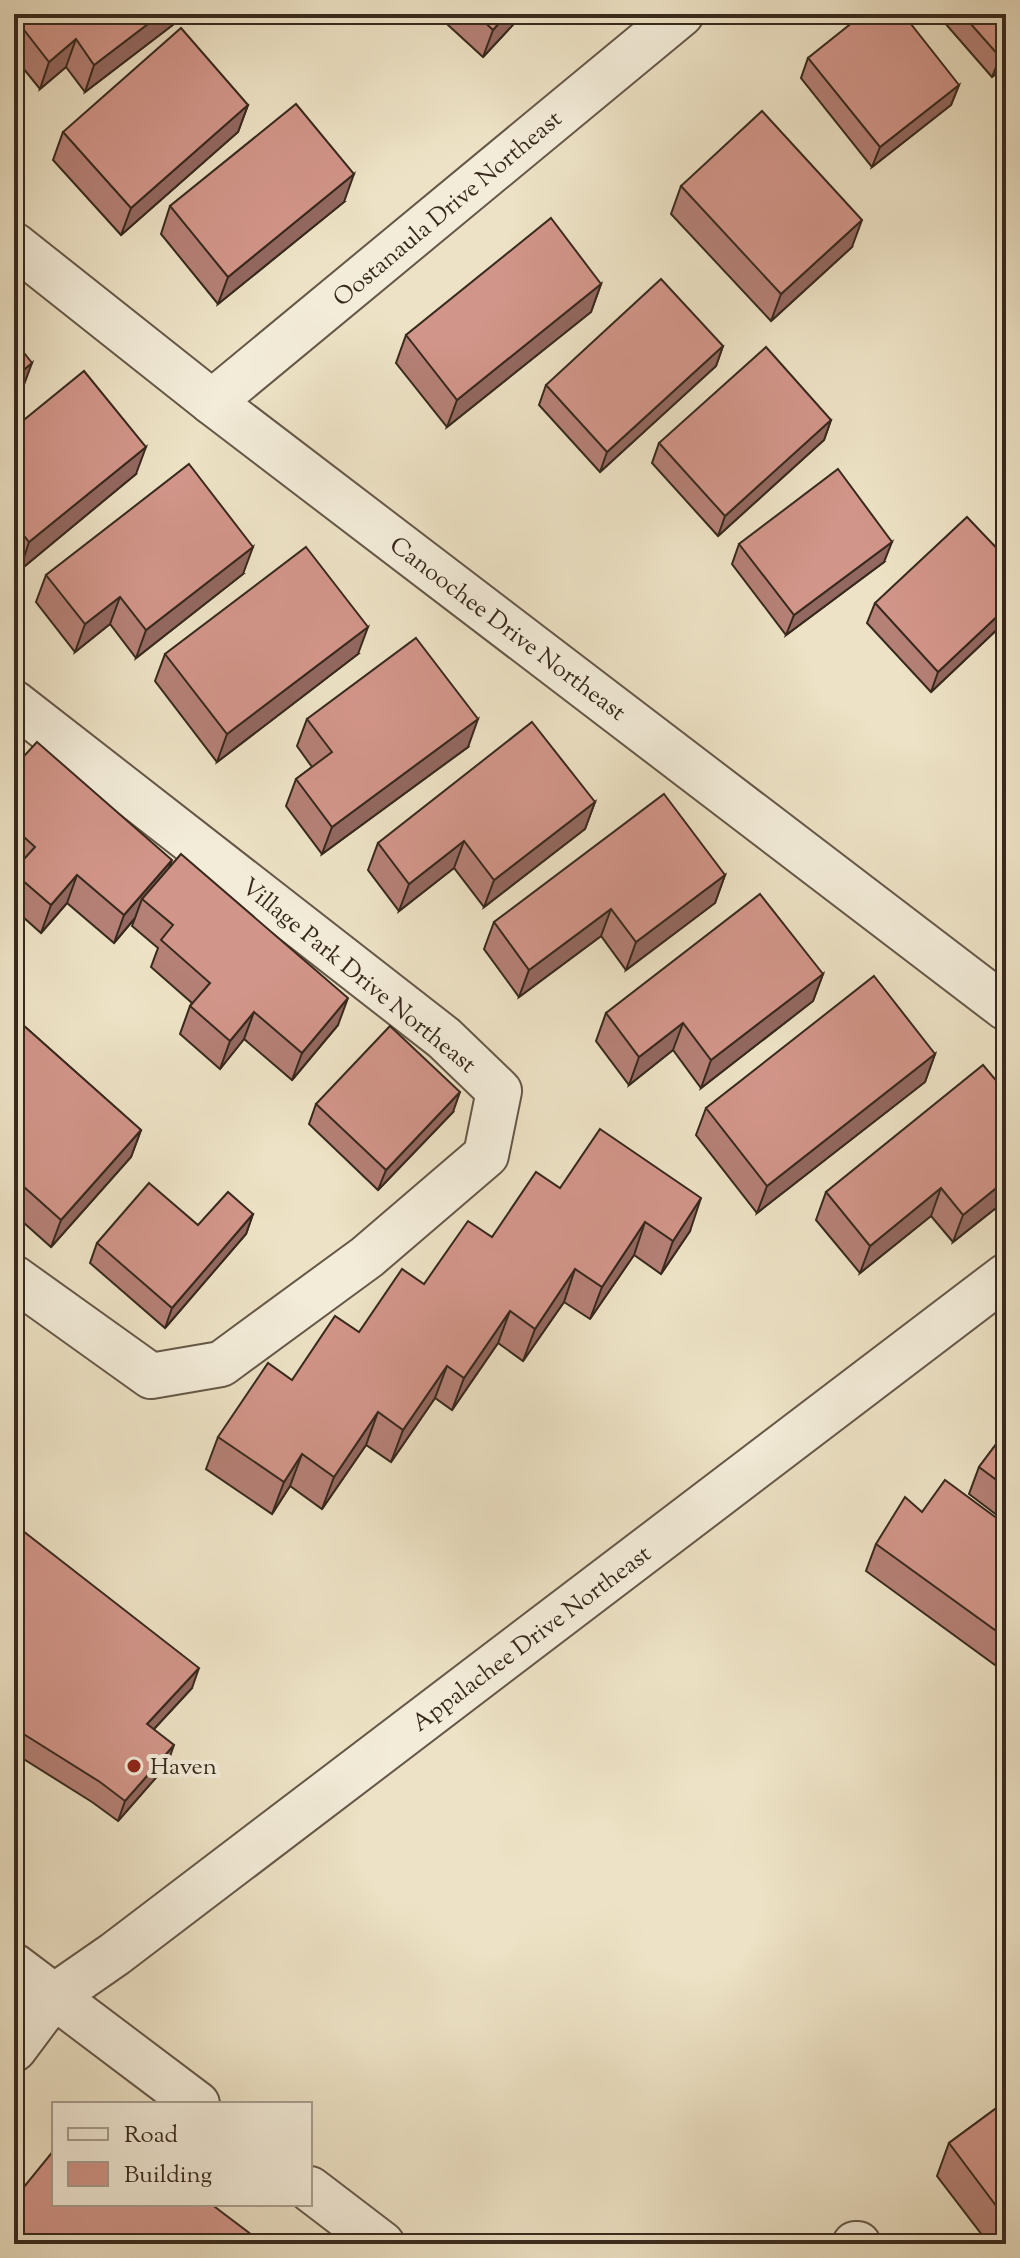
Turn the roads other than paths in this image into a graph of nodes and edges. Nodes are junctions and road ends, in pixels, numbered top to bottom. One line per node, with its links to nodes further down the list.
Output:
1 (681, 14): 3 (street, Oostanaula Drive Northeast)
2 (14, 245): 3 (street, Canoochee Drive Northeast)
3 (212, 402): 5 (street, Canoochee Drive Northeast)
4 (14, 703): 7 (street, Village Park Drive Northeast)
5 (1006, 1008)
6 (1006, 1276): 9 (street, Appalachee Drive Northeast)
7 (14, 1278)
8 (14, 1966): 9 (street)
9 (53, 1997): 10 (street, Appalachee Drive Northeast); 11 (street)
10 (14, 2049)
11 (194, 2102)
12 (312, 2191): 13 (street)
13 (382, 2244)

